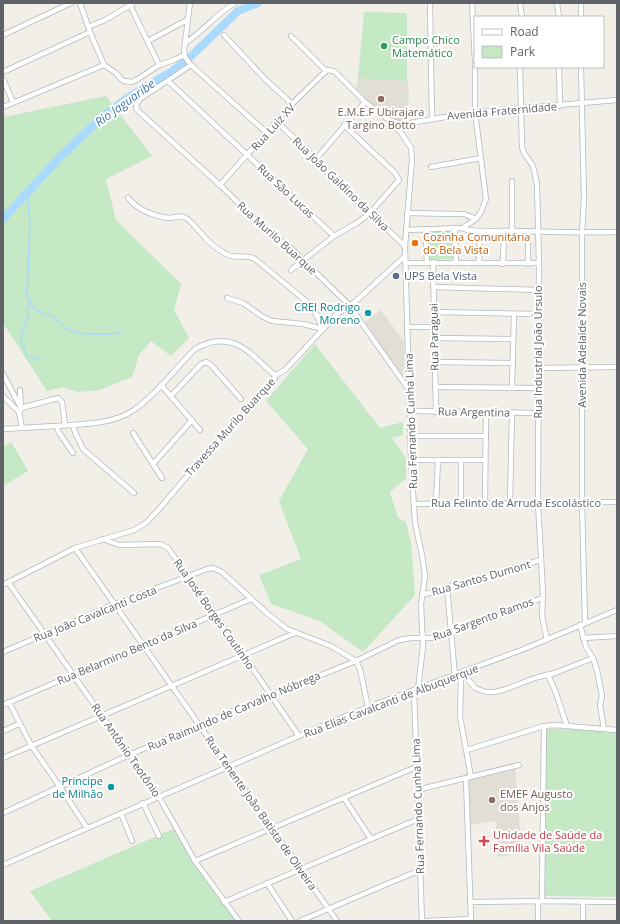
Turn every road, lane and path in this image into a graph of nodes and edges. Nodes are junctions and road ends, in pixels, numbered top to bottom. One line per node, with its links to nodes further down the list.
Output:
1 (71, 3): 16 (street)
2 (80, 3): 15 (street)
3 (190, 3): 14 (street)
4 (235, 3): 21 (street)
5 (430, 3): 43 (street)
6 (472, 3): 20 (street)
7 (520, 3): 11 (street)
8 (557, 3): 12 (street)
9 (582, 3): 13 (street)
10 (131, 4): 15 (street); 19 (street)
11 (522, 16)
12 (558, 16)
13 (581, 16)
14 (187, 20): 19 (street); 21 (street)
15 (89, 30): 24 (street); 31 (street)
16 (3, 35)
17 (224, 35): 38 (street)
18 (291, 36): 30 (street)
19 (148, 41): 25 (street)
20 (474, 42)
21 (185, 43): 22 (street)
22 (185, 56): 23 (street); 25 (street)
23 (190, 64): 33 (street); 47 (street)
24 (104, 65): 25 (street); 35 (street)
25 (160, 65)
26 (475, 68): 42 (street)
27 (520, 68): 41 (street, Rua Industrial João Úrsulo)
28 (559, 68): 39 (street)
29 (581, 68): 37 (street, Avenida Adelaide Novais)
30 (326, 70): 36 (street); 38 (street, Rua Luiz XV)
31 (3, 72)
32 (3, 79): 35 (street)
33 (168, 81): 48 (street, Rua São Lucas); 53 (street, Rua Murilo Buarque)
34 (617, 100): 37 (street, Avenida Fraternidade)
35 (13, 102): 40 (street)
36 (366, 102): 44 (street); 46 (street)
37 (581, 103): 39 (street, Avenida Fraternidade); 68 (street, Avenida Adelaide Novais)
38 (292, 104): 45 (street, Rua Luiz XV)
39 (560, 106): 41 (street, Avenida Fraternidade)
40 (3, 107)
41 (522, 109): 42 (street, Avenida Fraternidade); 66 (street, Rua Industrial João Úrsulo)
42 (475, 112): 43 (street, Avenida Fraternidade); 49 (street)
43 (432, 118): 44 (street, Avenida Fraternidade)
44 (389, 120): 56 (street, Rua Fernando Cunha Lima)
45 (277, 122): 47 (street, Rua Luiz XV); 50 (street, Rua João Galdino da Silva)
46 (344, 126): 50 (street); 55 (street)
47 (267, 133): 48 (street, Rua Luiz XV)
48 (248, 155): 53 (street, Rua Luiz XV); 69 (street, Rua São Lucas)
49 (481, 158): 51 (street); 57 (street)
50 (316, 159): 55 (street, Rua João Galdino da Silva)
51 (431, 167)
52 (512, 181): 64 (street)
53 (220, 185): 72 (street, Rua Murilo Buarque)
54 (128, 198): 90 (street)
55 (370, 213): 69 (street); 70 (street, Rua João Galdino da Silva)
56 (407, 213): 57 (street); 61 (street, Rua Fernando Cunha Lima)
57 (476, 219): 58 (street)
58 (462, 228): 60 (street); 62 (street)
59 (425, 229): 60 (street); 61 (street); 73 (street, Rua Paraguai)
60 (455, 229): 75 (street)
61 (406, 230): 70 (street, Rua Fernando Cunha Lima)
62 (480, 231): 63 (street); 76 (street)
63 (504, 231): 64 (street); 78 (street)
64 (512, 231): 65 (street)
65 (528, 231): 66 (street); 79 (street)
66 (539, 231): 68 (street); 77 (street, Rua Industrial João Úrsulo)
67 (617, 232): 68 (street)
68 (582, 233): 97 (street, Avenida Adelaide Novais)
69 (334, 236): 72 (street)
70 (405, 246): 71 (street, Rua Fernando Cunha Lima)
71 (405, 256): 74 (street, Rua Fernando Cunha Lima); 84 (street, Travessa Murilo Buarque)
72 (303, 260): 80 (street); 84 (street, Rua Murilo Buarque)
73 (430, 262): 74 (street); 75 (street); 81 (street, Rua Paraguai)
74 (405, 263): 88 (street, Rua Fernando Cunha Lima)
75 (456, 263): 76 (street)
76 (479, 263): 78 (street)
77 (539, 263): 79 (street); 82 (street, Rua Industrial João Úrsulo)
78 (503, 264): 79 (street)
79 (528, 264)
80 (291, 270)
81 (433, 287): 82 (street); 85 (street, Rua Paraguai)
82 (539, 290): 87 (street, Rua Industrial João Úrsulo)
83 (226, 298): 90 (street)
84 (349, 305): 90 (street, Travessa Murilo Buarque); 105 (street, Rua Murilo Buarque)
85 (433, 312): 86 (street); 89 (street, Rua Paraguai)
86 (514, 314): 87 (street); 92 (street)
87 (538, 314): 96 (street, Rua Industrial João Úrsulo)
88 (407, 327): 89 (street); 105 (street, Rua Fernando Cunha Lima)
89 (434, 328): 91 (street, Rua Paraguai)
90 (323, 329): 99 (street, Travessa Murilo Buarque)
91 (434, 338): 92 (street); 93 (street, Rua Paraguai)
92 (514, 339): 94 (street)
93 (434, 362): 94 (street); 101 (street, Rua Paraguai)
94 (513, 363): 102 (street)
95 (617, 367): 97 (street)
96 (538, 368): 97 (street); 103 (street, Rua Industrial João Úrsulo)
97 (582, 368): 136 (street, Avenida Adelaide Novais)
98 (3, 374): 109 (street)
99 (276, 375): 100 (street); 141 (street, Travessa Murilo Buarque)
100 (161, 385): 107 (street); 117 (street)
101 (435, 387): 102 (street); 111 (street, Rua Paraguai)
102 (512, 387): 103 (street)
103 (538, 388): 114 (street, Rua Industrial João Úrsulo)
104 (20, 390): 109 (street)
105 (408, 390): 110 (street, Rua Fernando Cunha Lima)
106 (3, 396): 109 (street)
107 (171, 396): 108 (street); 115 (street)
108 (242, 400)
109 (20, 410): 116 (street); 119 (street)
110 (410, 411): 111 (street, Rua Argentina); 123 (street, Rua Fernando Cunha Lima)
111 (436, 412): 112 (street, Rua Argentina)
112 (486, 412): 113 (street, Rua Argentina); 124 (street)
113 (512, 413): 114 (street, Rua Argentina); 140 (street)
114 (538, 413): 135 (street, Rua Industrial João Úrsulo)
115 (192, 420): 121 (street); 130 (street)
116 (65, 425): 117 (street); 118 (street)
117 (73, 425): 132 (street)
118 (57, 426): 119 (street); 125 (street)
119 (22, 428): 120 (street)
120 (3, 429)
121 (200, 430)
122 (133, 432): 130 (street)
123 (410, 436): 124 (street); 126 (street, Rua Fernando Cunha Lima)
124 (486, 436): 129 (street)
125 (73, 453)
126 (411, 460): 127 (street); 137 (street, Rua Fernando Cunha Lima)
127 (438, 460): 128 (street); 138 (street)
128 (461, 460): 129 (street); 139 (street)
129 (486, 460): 134 (street)
130 (153, 464): 131 (street)
131 (162, 478)
132 (134, 493)
133 (617, 502): 136 (street, Rua Felinto de Arruda Escolástico)
134 (485, 503): 139 (street, Rua Felinto de Arruda Escolástico); 140 (street, Rua Felinto de Arruda Escolástico)
135 (538, 503): 136 (street, Rua Felinto de Arruda Escolástico); 140 (street, Rua Felinto de Arruda Escolástico); 143 (street, Rua Industrial João Úrsulo)
136 (582, 503): 154 (street, Avenida Adelaide Novais)
137 (414, 504): 138 (street, Rua Felinto de Arruda Escolástico); 148 (street, Rua Fernando Cunha Lima)
138 (436, 504): 139 (street, Rua Felinto de Arruda Escolástico)
139 (461, 504)
140 (510, 504)
141 (104, 539): 142 (street, Travessa Murilo Buarque); 144 (street, Rua José Borges Coutinho)
142 (75, 548): 145 (street, Travessa Murilo Buarque); 151 (street, Rua Tenente João Batista de Oliveira)
143 (541, 560): 147 (street, Rua Santos Dumont); 149 (street, Rua Industrial João Úrsulo)
144 (188, 577): 150 (street, Rua João Cavalcanti Costa); 151 (street, Rua João Cavalcanti Costa); 153 (street, Rua José Borges Coutinho)
145 (8, 582): 146 (street, Travessa Murilo Buarque); 157 (street, Rua Antônio Teotônio)
146 (3, 585)
147 (447, 587): 148 (street, Rua Santos Dumont); 156 (street)
148 (422, 595): 160 (street, Rua Fernando Cunha Lima)
149 (542, 598): 156 (street, Rua Sargento Ramos); 161 (street, Rua Industrial João Úrsulo)
150 (251, 599): 153 (street, Rua Belarmino Bento da Silva); 155 (street, Rua João Cavalcanti Costa)
151 (115, 604): 157 (street, Rua João Cavalcanti Costa); 162 (street, Rua Tenente João Batista de Oliveira)
152 (617, 610): 154 (street, Rua Elias Cavalcanti de Albuquerque)
153 (216, 614): 162 (street, Rua Belarmino Bento da Silva); 164 (street, Rua José Borges Coutinho)
154 (582, 624): 159 (street, Avenida Adelaide Novais); 161 (street, Rua Elias Cavalcanti de Albuquerque)
155 (295, 633): 164 (street); 166 (street, Rua João Cavalcanti Costa)
156 (451, 633): 160 (street, Rua Sargento Ramos); 170 (street)
157 (45, 634): 163 (street, Rua João Cavalcanti Costa); 168 (street, Rua Antônio Teotônio)
158 (617, 636): 159 (street)
159 (583, 638): 165 (street, Avenida Adelaide Novais)
160 (423, 639): 166 (street, Rua Raimundo de Carvalho Nóbrega); 172 (street, Rua Fernando Cunha Lima)
161 (547, 640): 167 (street, Rua Elias Cavalcanti de Albuquerque)
162 (143, 645): 168 (street, Rua Belarmino Bento da Silva); 171 (street, Rua Tenente João Batista de Oliveira)
163 (3, 652)
164 (243, 655): 171 (street); 173 (street, Rua José Borges Coutinho)
165 (593, 658): 169 (street); 182 (street, Avenida Adelaide Novais)
166 (356, 661): 173 (street, Rua Raimundo de Carvalho Nóbrega); 176 (street)
167 (462, 673): 169 (street); 170 (street, Rua Elias Cavalcanti de Albuquerque); 187 (street)
168 (73, 675): 174 (street, Rua Belarmino Bento da Silva); 177 (street, Rua Antônio Teotônio)
169 (548, 675): 181 (street)
170 (455, 676): 172 (street, Rua Elias Cavalcanti de Albuquerque)
171 (172, 685): 177 (street); 179 (street, Rua Tenente João Batista de Oliveira)
172 (416, 690): 176 (street, Rua Elias Cavalcanti de Albuquerque); 192 (street, Rua Fernando Cunha Lima)
173 (271, 695): 179 (street, Rua Raimundo de Carvalho Nóbrega); 185 (street, Rua José Borges Coutinho)
174 (9, 702): 175 (street, Rua Belarmino Bento da Silva); 178 (street)
175 (3, 705)
176 (368, 707): 185 (street, Rua Elias Cavalcanti de Albuquerque)
177 (101, 715): 186 (street); 188 (street, Rua Antônio Teotônio)
178 (19, 724): 184 (street); 186 (street)
179 (199, 725): 188 (street, Rua Raimundo de Carvalho Nóbrega); 191 (street, Rua Tenente João Batista de Oliveira)
180 (544, 726): 181 (street); 187 (street); 213 (street)
181 (567, 726): 182 (street)
182 (604, 729): 183 (street)
183 (617, 730)
184 (3, 731)
185 (299, 736): 191 (street, Rua Elias Cavalcanti de Albuquerque)
186 (31, 745): 189 (street); 195 (street)
187 (467, 750): 193 (street)
188 (130, 755): 195 (street, Rua Raimundo de Carvalho Nóbrega); 197 (street, Rua Antônio Teotônio)
189 (3, 758)
190 (519, 765): 193 (street)
191 (228, 767): 197 (street, Rua Elias Cavalcanti de Albuquerque); 204 (street, Rua Tenente João Batista de Oliveira)
192 (416, 767): 196 (street, Rua Fernando Cunha Lima); 198 (street)
193 (471, 778): 194 (street)
194 (466, 779): 196 (street); 215 (street)
195 (60, 787): 200 (street, Rua Raimundo de Carvalho Nóbrega); 203 (street)
196 (417, 790): 202 (street, Rua Fernando Cunha Lima)
197 (159, 797): 199 (street, Rua Elias Cavalcanti de Albuquerque); 208 (street, Rua Antônio Teotônio)
198 (344, 798): 204 (street); 206 (street)
199 (143, 803): 201 (street, Rua Elias Cavalcanti de Albuquerque); 205 (street)
200 (3, 813)
201 (121, 813): 203 (street, Rua Elias Cavalcanti de Albuquerque); 207 (street)
202 (418, 819): 206 (street); 211 (street, Rua Fernando Cunha Lima)
203 (87, 828): 209 (street, Rua Elias Cavalcanti de Albuquerque)
204 (272, 828): 208 (street); 210 (street, Rua Tenente João Batista de Oliveira)
205 (158, 836)
206 (370, 839): 210 (street)
207 (132, 841)
208 (195, 861): 214 (street, Rua Antônio Teotônio)
209 (3, 865)
210 (300, 869): 212 (street); 218 (street, Rua Tenente João Batista de Oliveira)
211 (420, 870): 218 (street); 224 (street, Rua Fernando Cunha Lima)
212 (267, 883): 214 (street); 221 (street)
213 (540, 901): 215 (street); 216 (street); 226 (street)
214 (224, 902): 220 (street, Rua Antônio Teotônio)
215 (470, 902): 219 (street)
216 (583, 902): 217 (street); 227 (street)
217 (617, 902)
218 (328, 909): 222 (street); 223 (street, Rua Tenente João Batista de Oliveira)
219 (471, 920): 225 (street)
220 (240, 921)
221 (292, 921)
222 (300, 921)
223 (337, 921)
224 (422, 921)
225 (425, 921)
226 (538, 921)
227 (583, 921)

